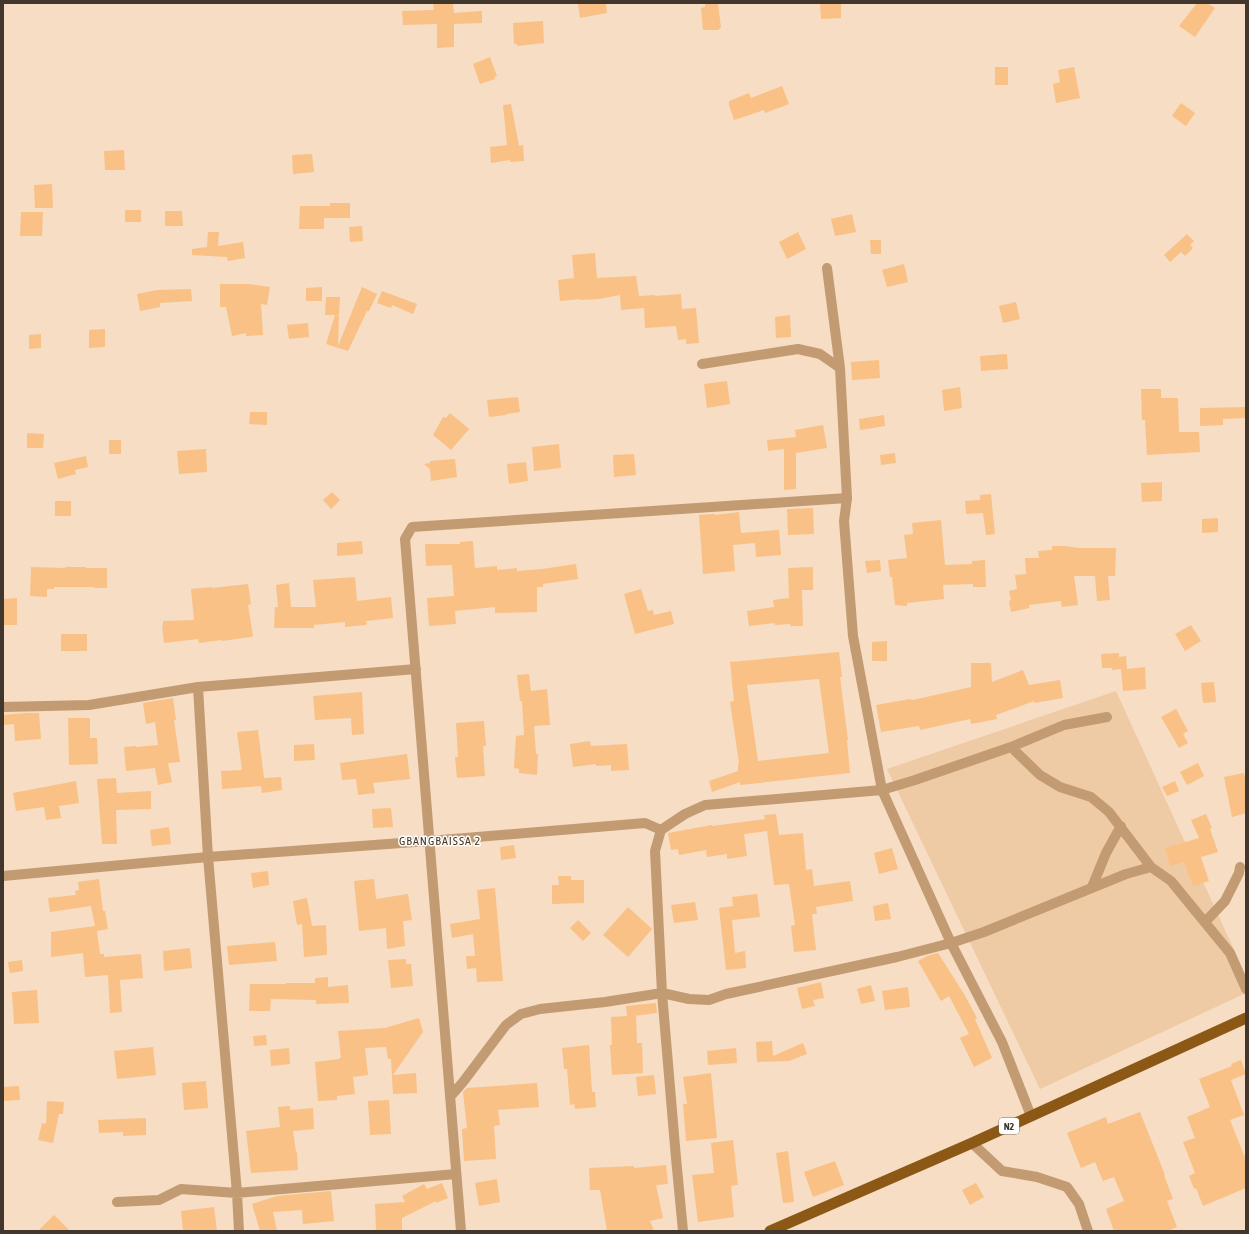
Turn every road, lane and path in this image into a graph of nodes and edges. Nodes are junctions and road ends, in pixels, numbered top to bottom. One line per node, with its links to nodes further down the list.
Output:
1 (827, 268): 3 (street)
2 (702, 364): 3 (street)
3 (840, 368): 4 (street)
4 (847, 498): 5 (street); 10 (street)
5 (416, 669): 6 (street); 13 (street)
6 (198, 687): 7 (street); 14 (street)
7 (3, 707)
8 (1107, 717): 9 (street)
9 (1011, 748): 10 (street); 11 (street)
10 (882, 790): 12 (street); 20 (street)
11 (1121, 826): 15 (street); 18 (street)
12 (661, 830): 13 (street); 22 (street)
13 (429, 841): 14 (street); 24 (street)
14 (208, 857): 17 (street); 28 (street)
15 (1151, 867): 18 (street); 19 (street)
16 (1240, 867): 19 (street)
17 (3, 876)
18 (1092, 887): 20 (street)
19 (1205, 922): 21 (street)
20 (951, 943): 22 (street); 25 (street)
21 (1246, 989)
22 (662, 993): 24 (street); 32 (street)
23 (1246, 1018): 25 (highway, N2)
24 (450, 1097): 27 (street)
25 (1031, 1116): 26 (highway, N2)
26 (972, 1143): 33 (highway, N2); 34 (street)
27 (456, 1174): 28 (street); 31 (street)
28 (237, 1192): 29 (street); 30 (street)
29 (117, 1202)
30 (239, 1231)
31 (460, 1231)
32 (683, 1231)
33 (770, 1231)
34 (1088, 1231)

